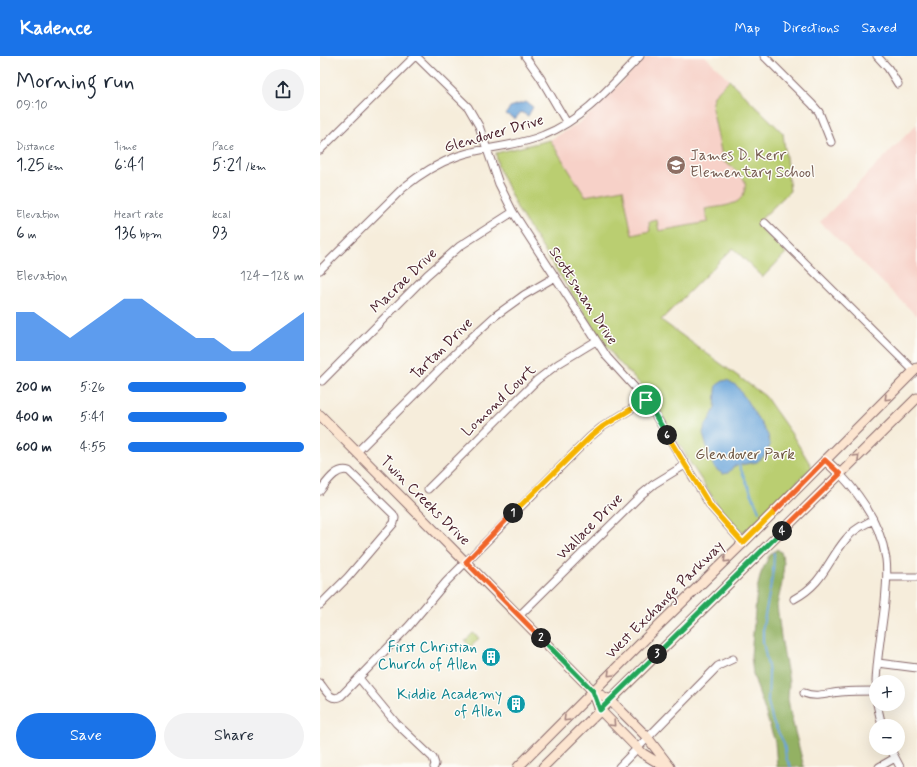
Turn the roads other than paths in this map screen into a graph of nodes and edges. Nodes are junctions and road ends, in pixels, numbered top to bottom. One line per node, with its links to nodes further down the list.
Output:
1 (415, 56): 9 (street, Scottsman Drive); 10 (street)
2 (525, 56): 7 (street)
3 (640, 56): 7 (street, Glendover Drive)
4 (764, 56): 8 (street)
5 (877, 56): 6 (street)
6 (898, 84)
7 (567, 123): 9 (street, Glendover Drive)
8 (831, 142)
9 (488, 149): 11 (street, Scottsman Drive); 13 (street, Glendover Drive)
10 (320, 150)
11 (513, 212): 14 (street, Scottsman Drive); 17 (street, Macrae Drive)
12 (765, 223): 16 (street)
13 (320, 270)
14 (555, 277): 15 (street, Scottsman Drive); 21 (street, Tartan Drive)
15 (596, 341): 19 (street, Scottsman Drive); 25 (street, Lomond Court)
16 (916, 369): 22 (main road, West Exchange Parkway, one-way to 22)
17 (322, 381)
18 (917, 398): 24 (main road, one-way to 18)
19 (646, 400): 23 (street, Scottsman Drive); 29 (street)
20 (320, 416): 21 (main road, Twin Creeks Drive)
21 (357, 452): 29 (main road, Twin Creeks Drive)
22 (825, 460): 24 (main road); 28 (main road, West Exchange Parkway)
23 (685, 465): 28 (street, Scottsman Drive); 34 (street, Wallace Drive)
24 (840, 474): 27 (street); 44 (main road)
25 (428, 489)
26 (320, 491): 33 (street)
27 (873, 520): 30 (street); 32 (street)
28 (743, 543): 41 (main road, West Exchange Parkway, one-way to 41)
29 (466, 562): 34 (main road, Twin Creeks Drive); 39 (street)
30 (887, 577): 31 (street); 36 (street)
31 (917, 577)
32 (794, 599)
33 (320, 605)
34 (519, 616): 41 (main road, Twin Creeks Drive)
35 (733, 659): 46 (street)
36 (878, 663): 37 (street); 38 (street)
37 (917, 668)
38 (877, 675)
39 (359, 678): 40 (street); 50 (street)
40 (320, 683)
41 (593, 691): 44 (main road, Twin Creeks Drive); 45 (main road, Twin Creeks Drive); 51 (main road, West Exchange Parkway, one-way to 51)
42 (869, 691): 43 (street)
43 (804, 693)
44 (610, 700): 45 (main road); 46 (main road, Twin Creeks Drive)
45 (600, 710): 47 (main road, Twin Creeks Drive, one-way to 47); 52 (main road)
46 (647, 737): 47 (street); 55 (main road, Twin Creeks Drive)
47 (637, 749): 53 (street); 54 (main road, Twin Creeks Drive)
48 (894, 755): 49 (street)
49 (895, 758): 56 (street); 57 (street)
50 (435, 765)
51 (518, 767)
52 (543, 767)
53 (619, 767)
54 (665, 767)
55 (670, 767)
56 (879, 767)
57 (900, 767)

